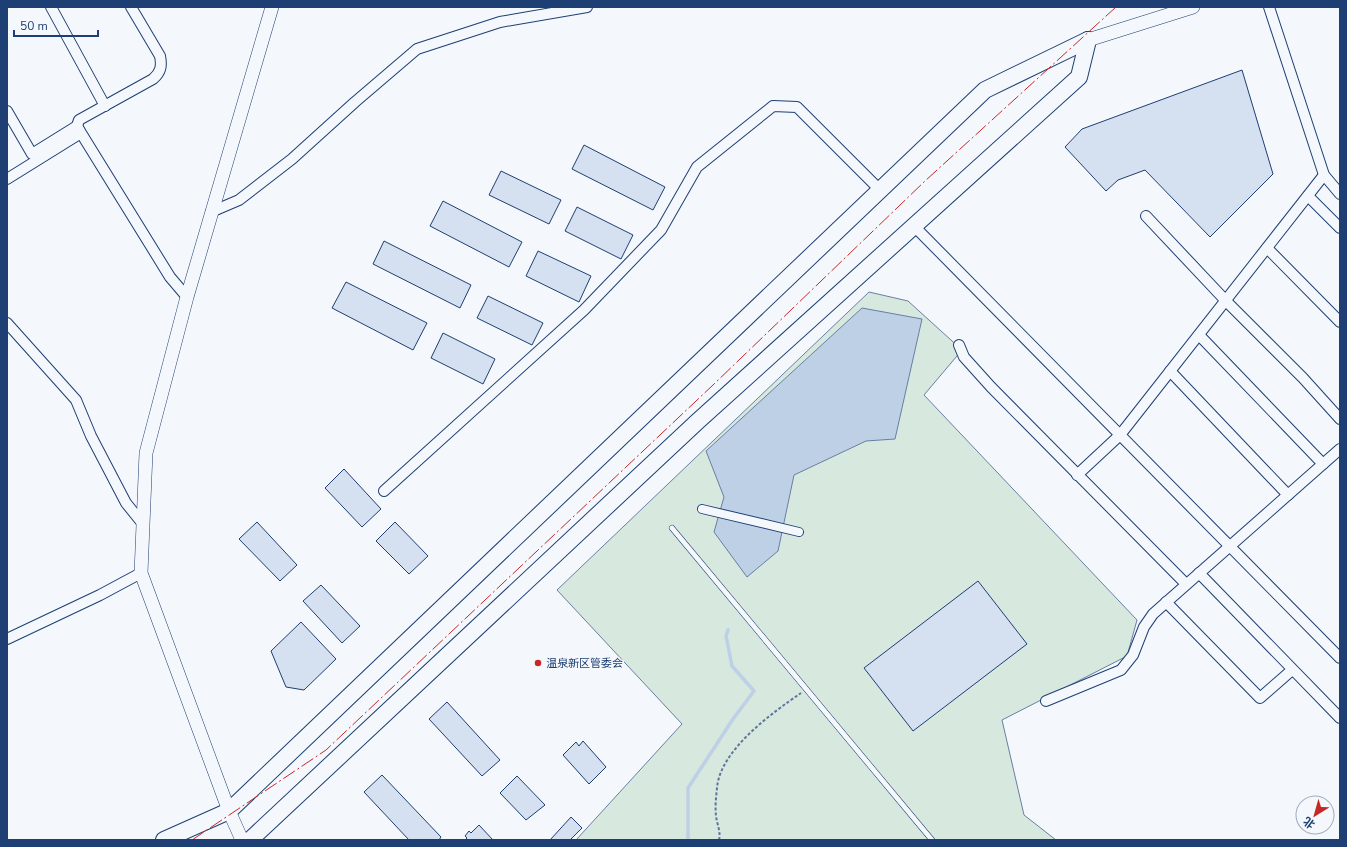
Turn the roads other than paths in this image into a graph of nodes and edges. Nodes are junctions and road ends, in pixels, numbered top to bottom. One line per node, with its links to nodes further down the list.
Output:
1 (51, 7): 8 (street)
2 (132, 7): 8 (street)
3 (272, 7): 16 (street)
4 (587, 7): 16 (street)
5 (1193, 7): 7 (street)
6 (1269, 7): 11 (street)
7 (1088, 40): 13 (main road); 18 (main road)
8 (105, 106): 10 (street)
9 (7, 111): 10 (street)
10 (79, 130): 12 (street); 21 (street)
11 (1324, 175): 14 (street); 15 (street)
12 (7, 179)
13 (880, 190): 33 (street); 49 (main road)
14 (1340, 194)
15 (1308, 196): 19 (street); 20 (street)
16 (211, 212): 21 (street)
17 (1146, 216): 22 (street)
18 (913, 226): 29 (street); 52 (main road)
19 (1340, 228)
20 (1267, 248): 22 (street); 23 (street)
21 (187, 297): 36 (street)
22 (1226, 301): 25 (street); 28 (street)
23 (1340, 322)
24 (7, 323): 36 (street)
25 (1199, 335): 27 (street); 31 (street)
26 (959, 345): 32 (street)
27 (1170, 371): 29 (street); 34 (street)
28 (1340, 419)
29 (1120, 435): 32 (street); 39 (street)
30 (1340, 449): 31 (street)
31 (1323, 464): 34 (street)
32 (1077, 475): 42 (street)
33 (384, 490)
34 (1288, 495): 39 (street)
35 (702, 509): 38 (street)
36 (143, 524): 40 (street)
37 (672, 528): 53 (lane)
38 (799, 532)
39 (1230, 546): 41 (street); 45 (street)
40 (141, 573): 44 (street); 49 (street)
41 (1199, 573): 42 (street); 46 (street)
42 (1186, 584): 43 (street)
43 (1166, 602): 46 (street); 47 (street)
44 (7, 639)
45 (1340, 658)
46 (1292, 670): 48 (street)
47 (1046, 701)
48 (1340, 718)
49 (229, 811): 50 (main road); 51 (street)
50 (164, 840)
51 (242, 840)
52 (250, 840)
53 (932, 840)

